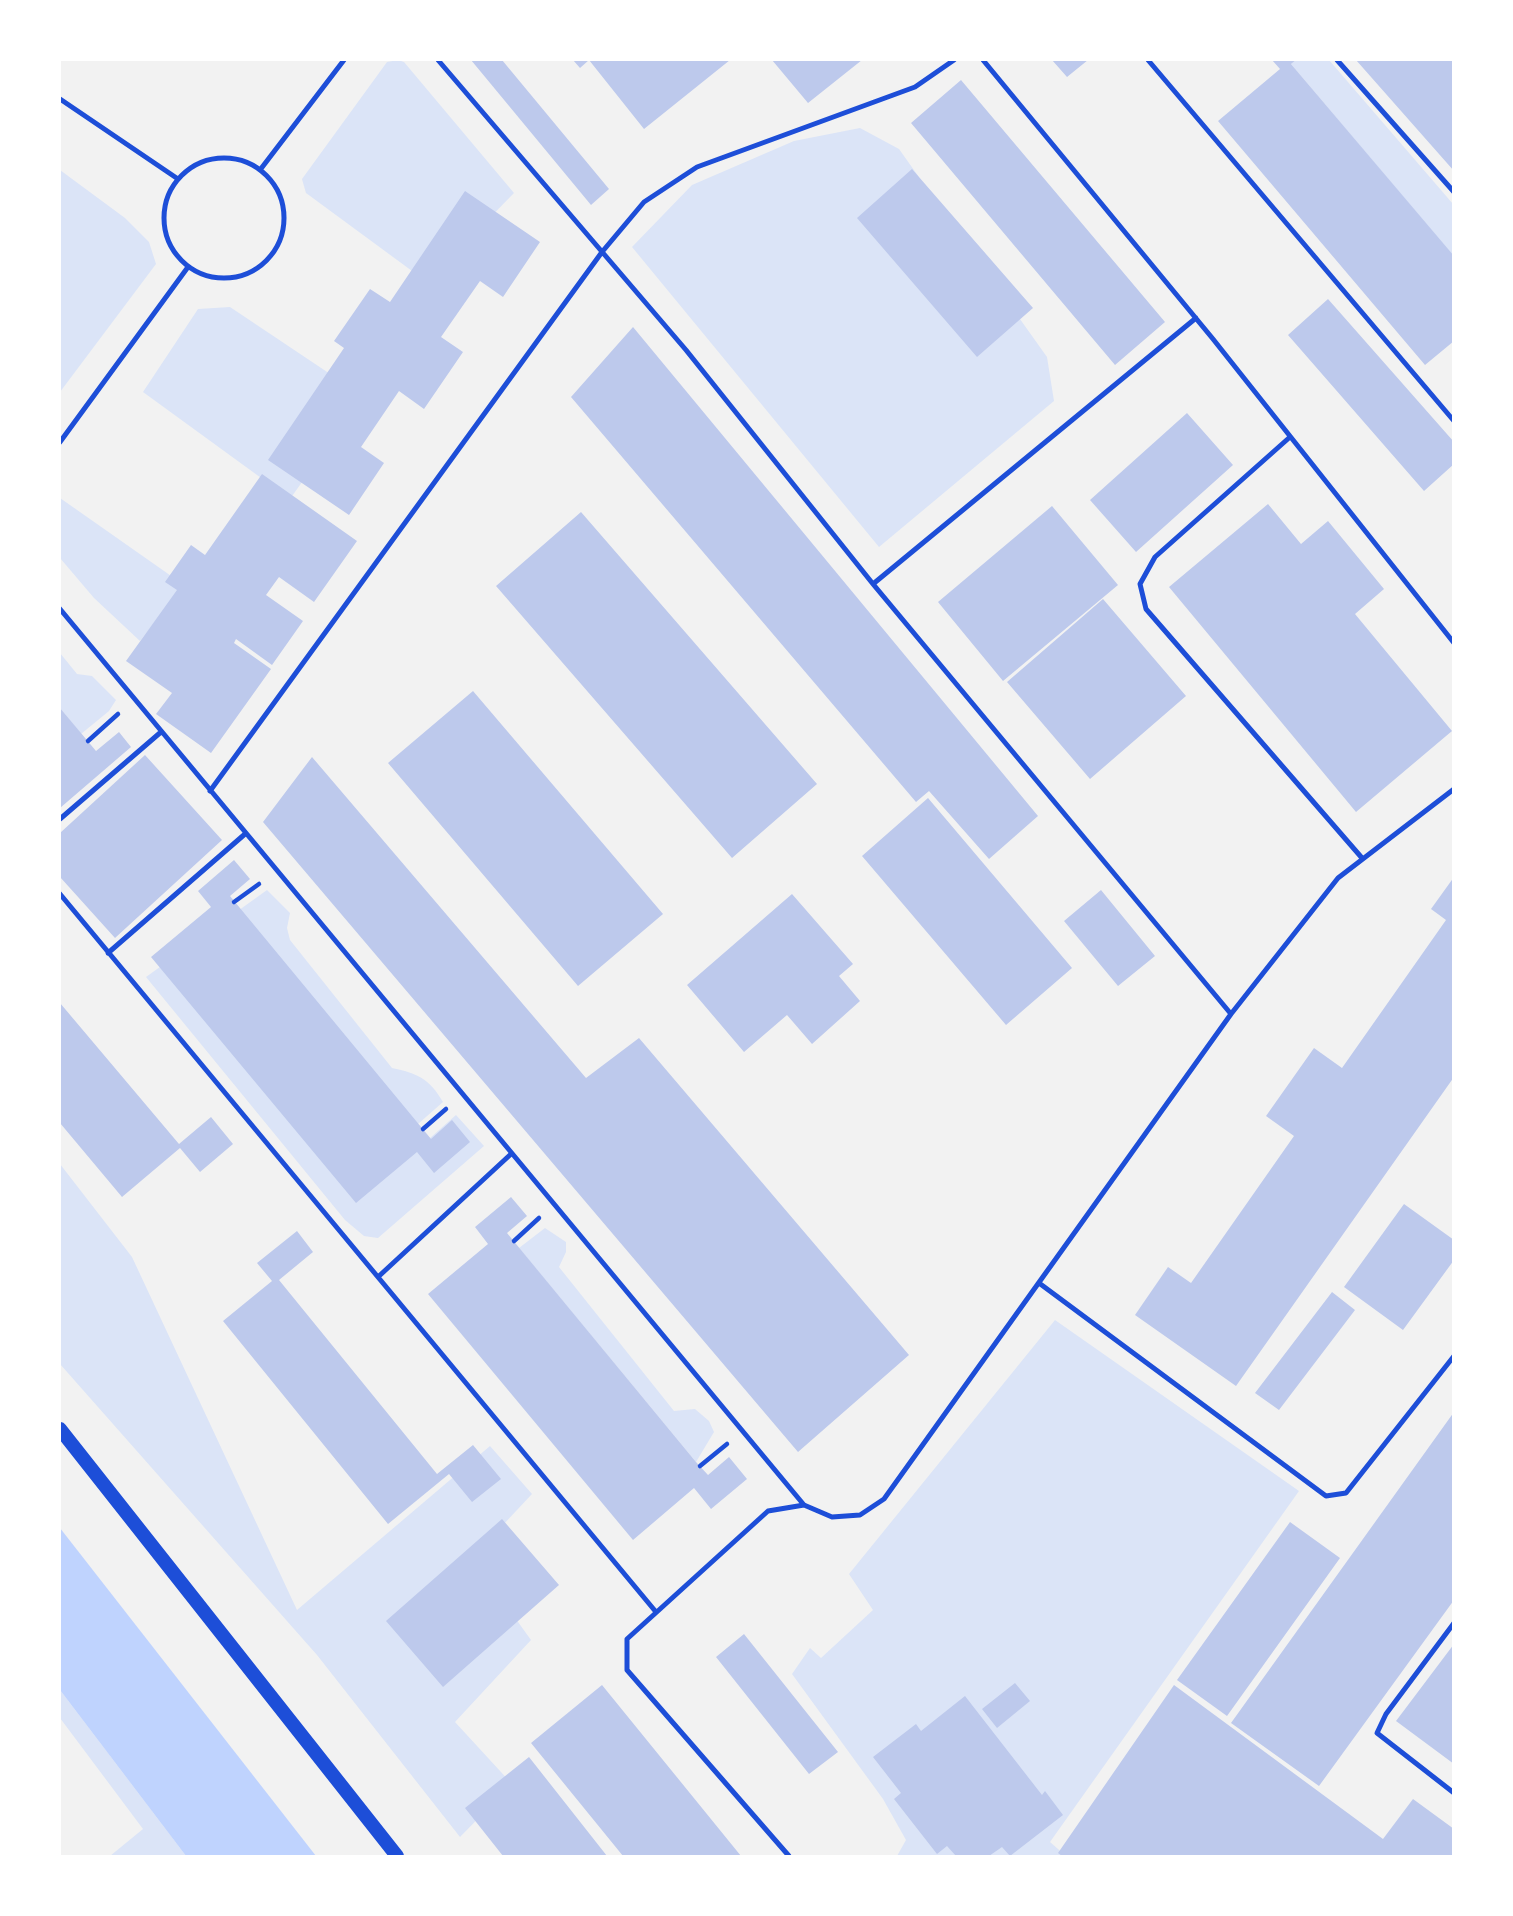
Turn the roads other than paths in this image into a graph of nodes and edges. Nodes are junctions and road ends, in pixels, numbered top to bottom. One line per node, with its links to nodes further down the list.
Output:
1 (344, 60): 8 (lane)
2 (438, 60): 11 (lane)
3 (954, 60): 11 (lane)
4 (982, 60): 13 (lane)
5 (1148, 60): 14 (lane)
6 (1337, 60): 10 (lane)
7 (60, 99): 9 (lane)
8 (260, 170): 9 (lane); 12 (lane)
9 (178, 179): 12 (lane)
10 (1454, 192)
11 (602, 252): 17 (lane); 22 (lane)
12 (188, 267): 16 (lane)
13 (1196, 318): 15 (lane); 17 (lane)
14 (1454, 421)
15 (1290, 437): 19 (lane); 25 (lane)
16 (60, 442)
17 (873, 584): 28 (lane)
18 (60, 609): 20 (lane)
19 (1454, 643)
20 (161, 733): 22 (lane); 23 (lane)
21 (1454, 789): 25 (lane)
22 (209, 791): 24 (lane)
23 (60, 818)
24 (245, 834): 27 (lane); 29 (lane)
25 (1362, 858): 28 (lane)
26 (60, 894): 27 (lane)
27 (108, 953): 30 (lane)
28 (1231, 1014): 31 (lane)
29 (511, 1154): 30 (lane); 34 (lane)
30 (377, 1277): 35 (lane)
31 (1039, 1283): 32 (lane); 34 (lane)
32 (1454, 1356)
33 (60, 1429): 38 (main road)
34 (804, 1505): 35 (lane)
35 (656, 1612): 39 (lane)
36 (1454, 1623): 37 (lane)
37 (1454, 1793)
38 (397, 1857)
39 (789, 1857)

